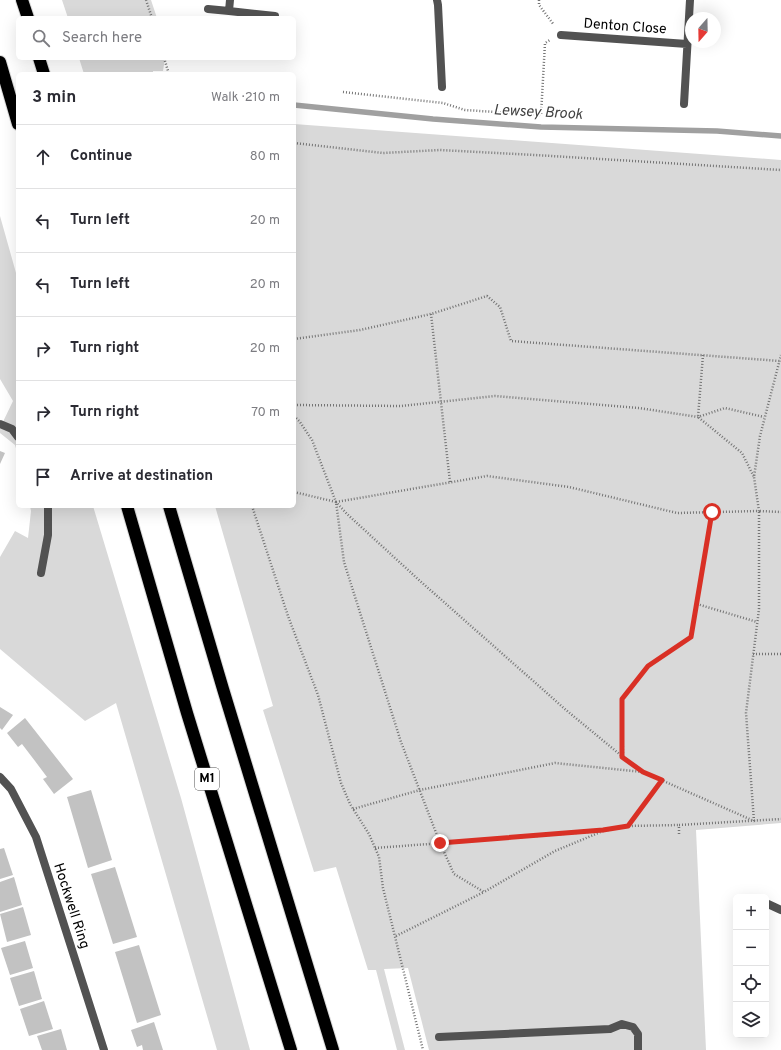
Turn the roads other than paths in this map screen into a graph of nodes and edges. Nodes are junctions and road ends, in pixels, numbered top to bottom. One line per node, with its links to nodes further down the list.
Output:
1 (22, 0): 8 (highway)
2 (230, 0): 6 (street)
3 (437, 0): 16 (street)
4 (690, 0): 7 (street)
5 (208, 9): 6 (street)
6 (229, 11): 9 (street)
7 (689, 12)
8 (27, 16)
9 (275, 16)
10 (561, 35): 11 (street, Denton Close)
11 (685, 44)
12 (687, 48): 17 (street)
13 (40, 60): 15 (highway)
14 (0, 62): 18 (highway)
15 (43, 72)
16 (442, 87)
17 (684, 104)
18 (16, 117)
19 (0, 424): 20 (street)
20 (16, 434)
21 (48, 508): 24 (street)
22 (128, 508): 30 (highway, M1)
23 (170, 508): 31 (highway)
24 (41, 573)
25 (0, 777): 29 (street, Hockwell Ring)
26 (769, 904): 27 (street)
27 (781, 910)
28 (439, 1037): 32 (street)
29 (104, 1050)
30 (292, 1050)
31 (333, 1050)
32 (638, 1050)

